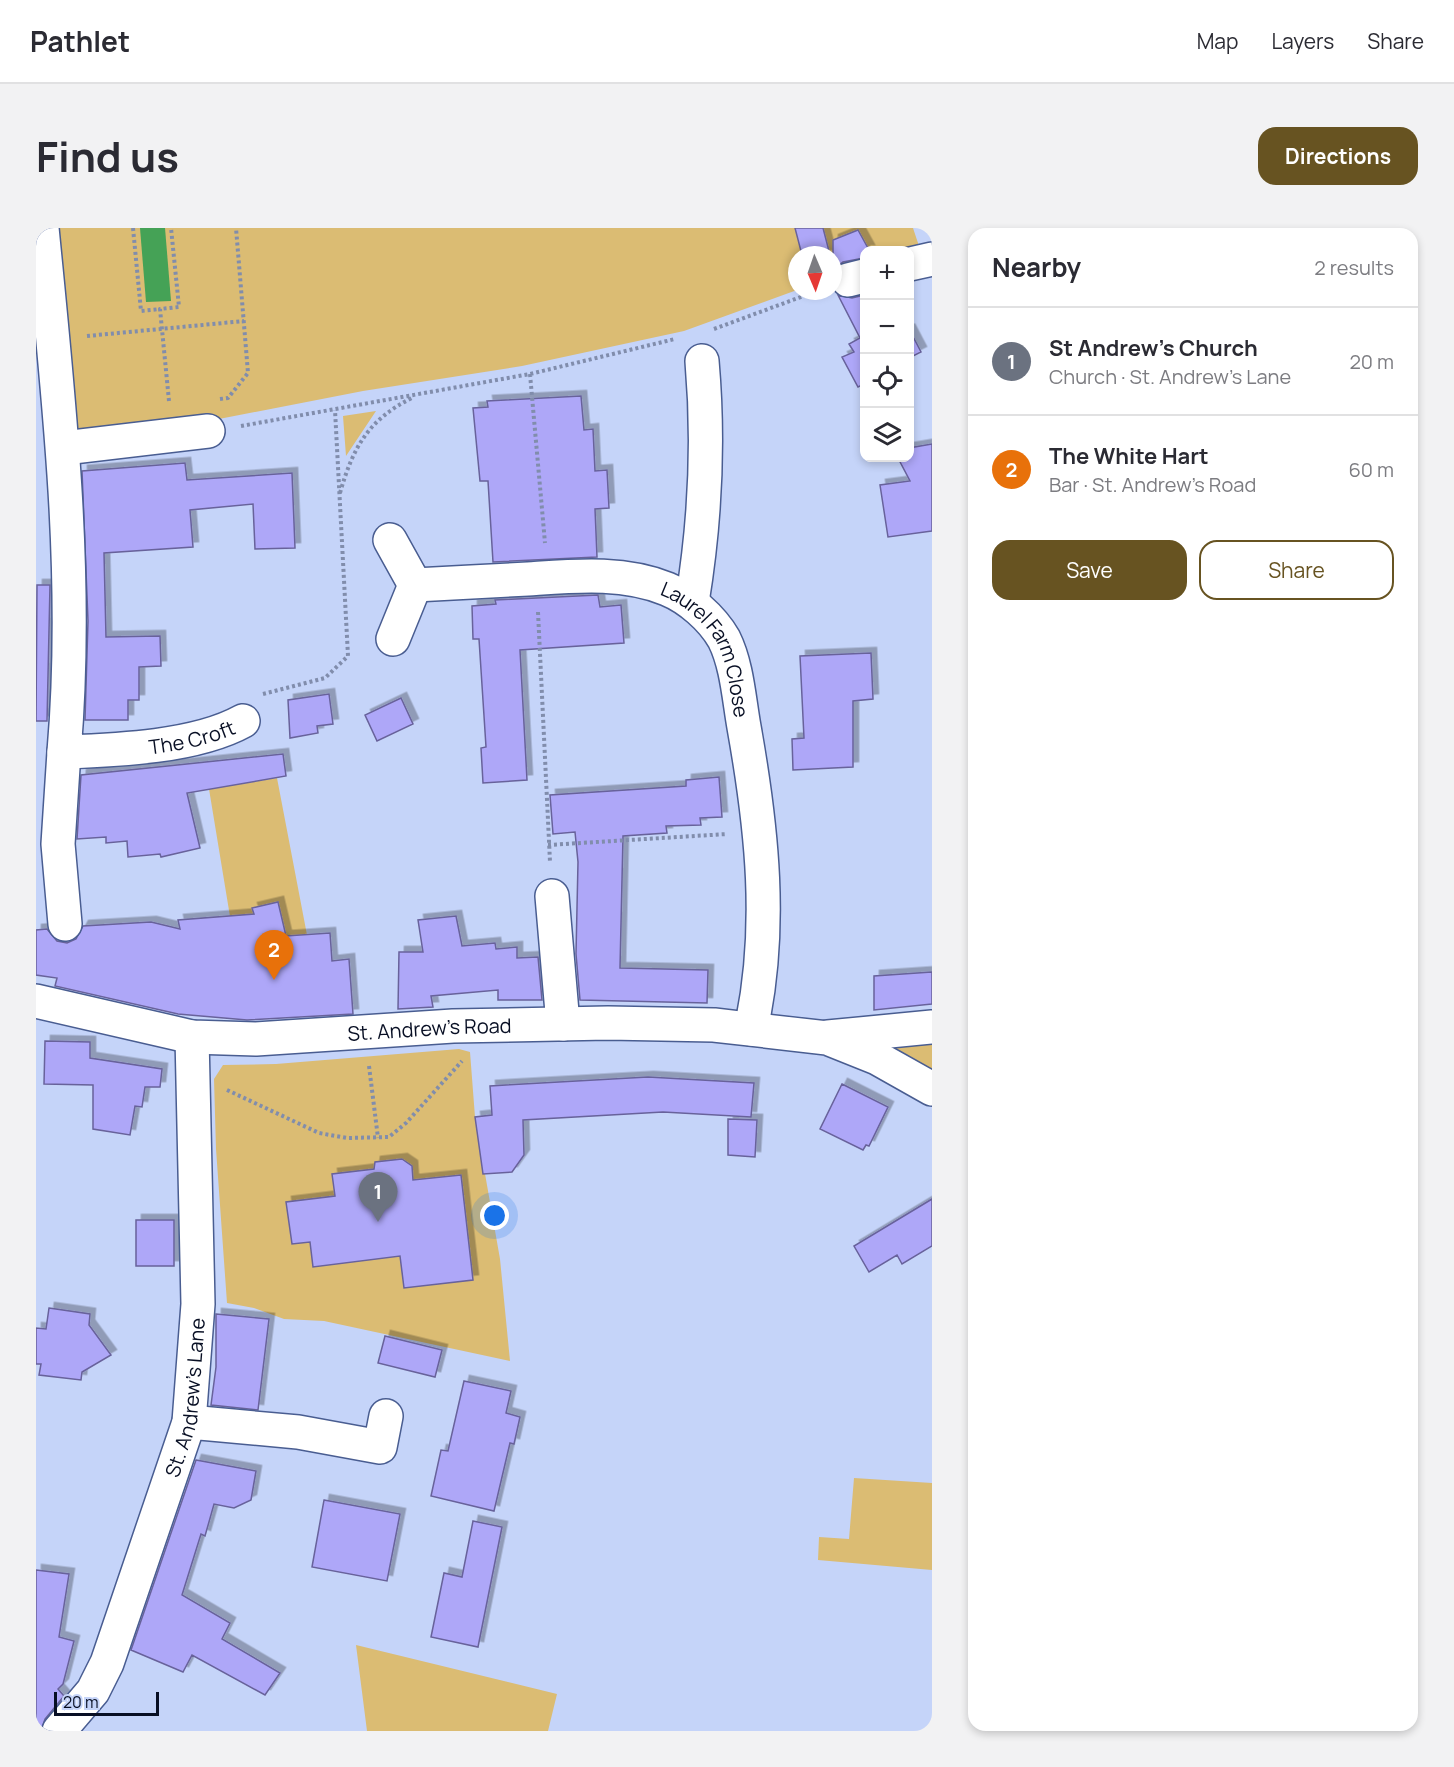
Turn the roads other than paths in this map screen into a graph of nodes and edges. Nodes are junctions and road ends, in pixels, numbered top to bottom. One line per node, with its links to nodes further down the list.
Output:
1 (42, 228): 6 (street)
2 (932, 259): 3 (street)
3 (914, 263)
4 (702, 361): 9 (street)
5 (208, 431): 6 (street)
6 (64, 448): 12 (street)
7 (390, 540): 8 (street)
8 (415, 585): 9 (street, Laurel Farm Close); 10 (street)
9 (692, 602): 18 (street, Laurel Farm Close)
10 (393, 639)
11 (243, 721): 12 (street, The Croft)
12 (64, 752): 14 (street)
13 (552, 896): 16 (street)
14 (65, 924)
15 (36, 1001): 19 (street, St. Andrew's Road)
16 (563, 1024): 18 (street, St. Andrew's Road); 19 (street, St. Andrew's Road)
17 (932, 1027): 20 (street, St. Andrew's Road)
18 (751, 1029): 20 (street, St. Andrew's Road)
19 (192, 1037): 23 (street, St. Andrew's Lane)
20 (827, 1038): 21 (street, St. Andrew's Road)
21 (932, 1089)
22 (386, 1416): 23 (street)
23 (189, 1422): 24 (street, St. Andrew's Lane)
24 (59, 1731)

